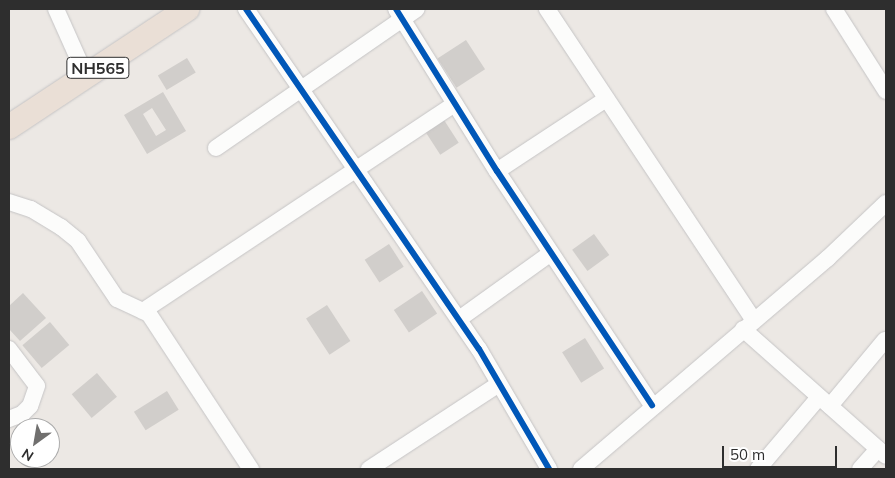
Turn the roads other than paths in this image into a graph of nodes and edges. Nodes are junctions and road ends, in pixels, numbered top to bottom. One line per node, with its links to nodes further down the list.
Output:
1 (56, 9): 8 (street)
2 (186, 9): 8 (highway, NH565)
3 (246, 9): 9 (street)
4 (417, 9): 7 (street)
5 (547, 9): 11 (street)
6 (834, 9): 10 (street)
7 (399, 14): 9 (street); 12 (street)
8 (86, 76): 13 (highway, NH565)
9 (300, 88): 14 (street); 15 (street)
10 (886, 91)
11 (606, 99): 16 (street); 22 (street)
12 (455, 104): 15 (street); 16 (street)
13 (9, 127)
14 (216, 148)
15 (355, 168): 20 (street); 21 (street)
16 (496, 171): 19 (street)
17 (9, 202): 20 (street)
18 (886, 203): 22 (street)
19 (551, 253): 21 (street); 27 (street)
20 (143, 311): 30 (street)
21 (459, 319): 25 (street)
22 (748, 324): 26 (street); 27 (street)
23 (885, 340): 26 (street)
24 (9, 349): 28 (street)
25 (499, 384): 31 (street); 32 (street)
26 (825, 401): 29 (street); 34 (street)
27 (652, 405): 33 (street)
28 (9, 419)
29 (882, 453): 35 (street)
30 (251, 469)
31 (368, 469)
32 (549, 469)
33 (581, 469)
34 (758, 469)
35 (860, 469)

